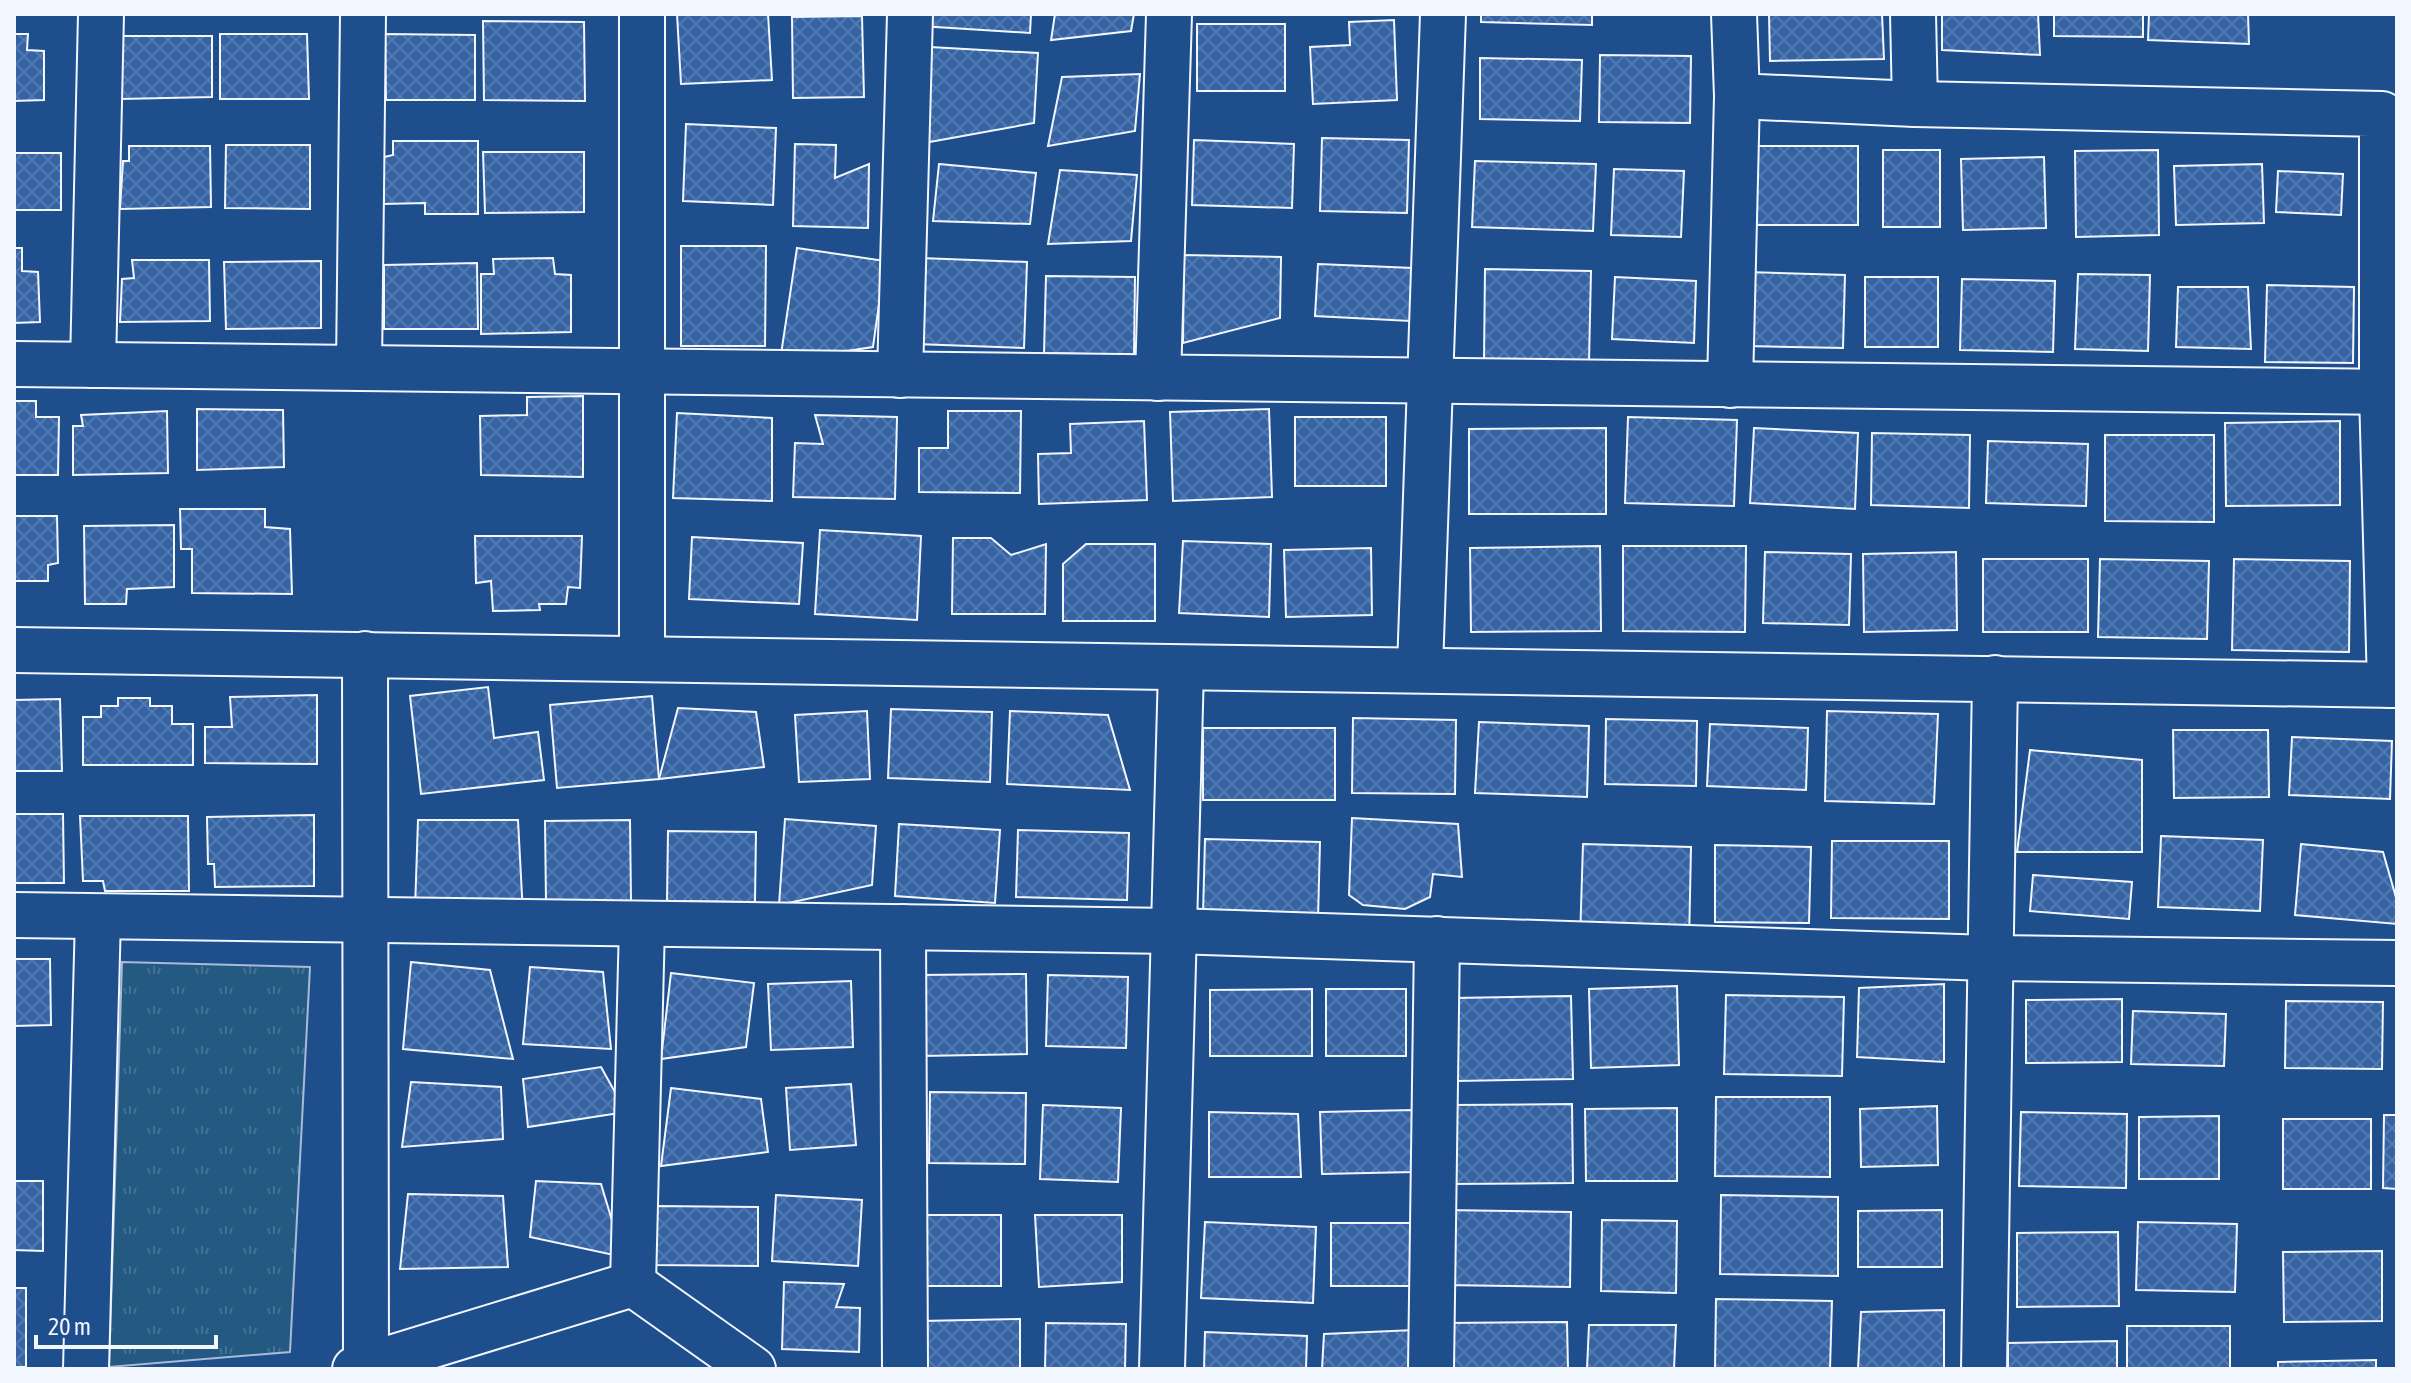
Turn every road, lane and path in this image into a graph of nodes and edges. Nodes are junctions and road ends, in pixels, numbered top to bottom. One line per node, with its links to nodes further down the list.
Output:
1 (101, 14): 12 (street)
2 (363, 14): 13 (street)
3 (642, 14): 14 (street)
4 (910, 14): 15 (street)
5 (1169, 14): 16 (street)
6 (1443, 14): 17 (street)
7 (1734, 14): 9 (street)
8 (1913, 14): 10 (street)
9 (1737, 96): 10 (street); 18 (street)
10 (1915, 104): 19 (street)
11 (14, 364): 12 (street)
12 (93, 365): 13 (street)
13 (359, 368): 14 (street)
14 (642, 371): 15 (street); 22 (street)
15 (900, 375): 16 (street)
16 (1158, 378): 17 (street)
17 (1431, 382): 18 (street); 23 (street)
18 (1730, 385): 19 (street)
19 (2389, 392): 26 (street)
20 (14, 650): 21 (street)
21 (365, 654): 22 (street); 29 (street)
22 (642, 658): 24 (street)
23 (1420, 668): 24 (street); 25 (street)
24 (1181, 669): 32 (street)
25 (1995, 678): 26 (street); 34 (street)
26 (2394, 685)
27 (14, 915): 28 (street)
28 (98, 917): 29 (street); 38 (street)
29 (365, 920): 30 (street); 37 (street)
30 (642, 924): 31 (street); 36 (street)
31 (903, 927): 32 (street); 40 (street)
32 (1174, 931): 33 (street); 41 (street)
33 (1437, 939): 34 (street); 42 (street)
34 (1989, 958): 35 (street); 43 (street)
35 (2397, 963)
36 (633, 1284): 37 (street); 39 (street)
37 (362, 1368)
38 (86, 1369)
39 (753, 1369)
40 (905, 1369)
41 (1162, 1369)
42 (1431, 1369)
43 (1984, 1369)

